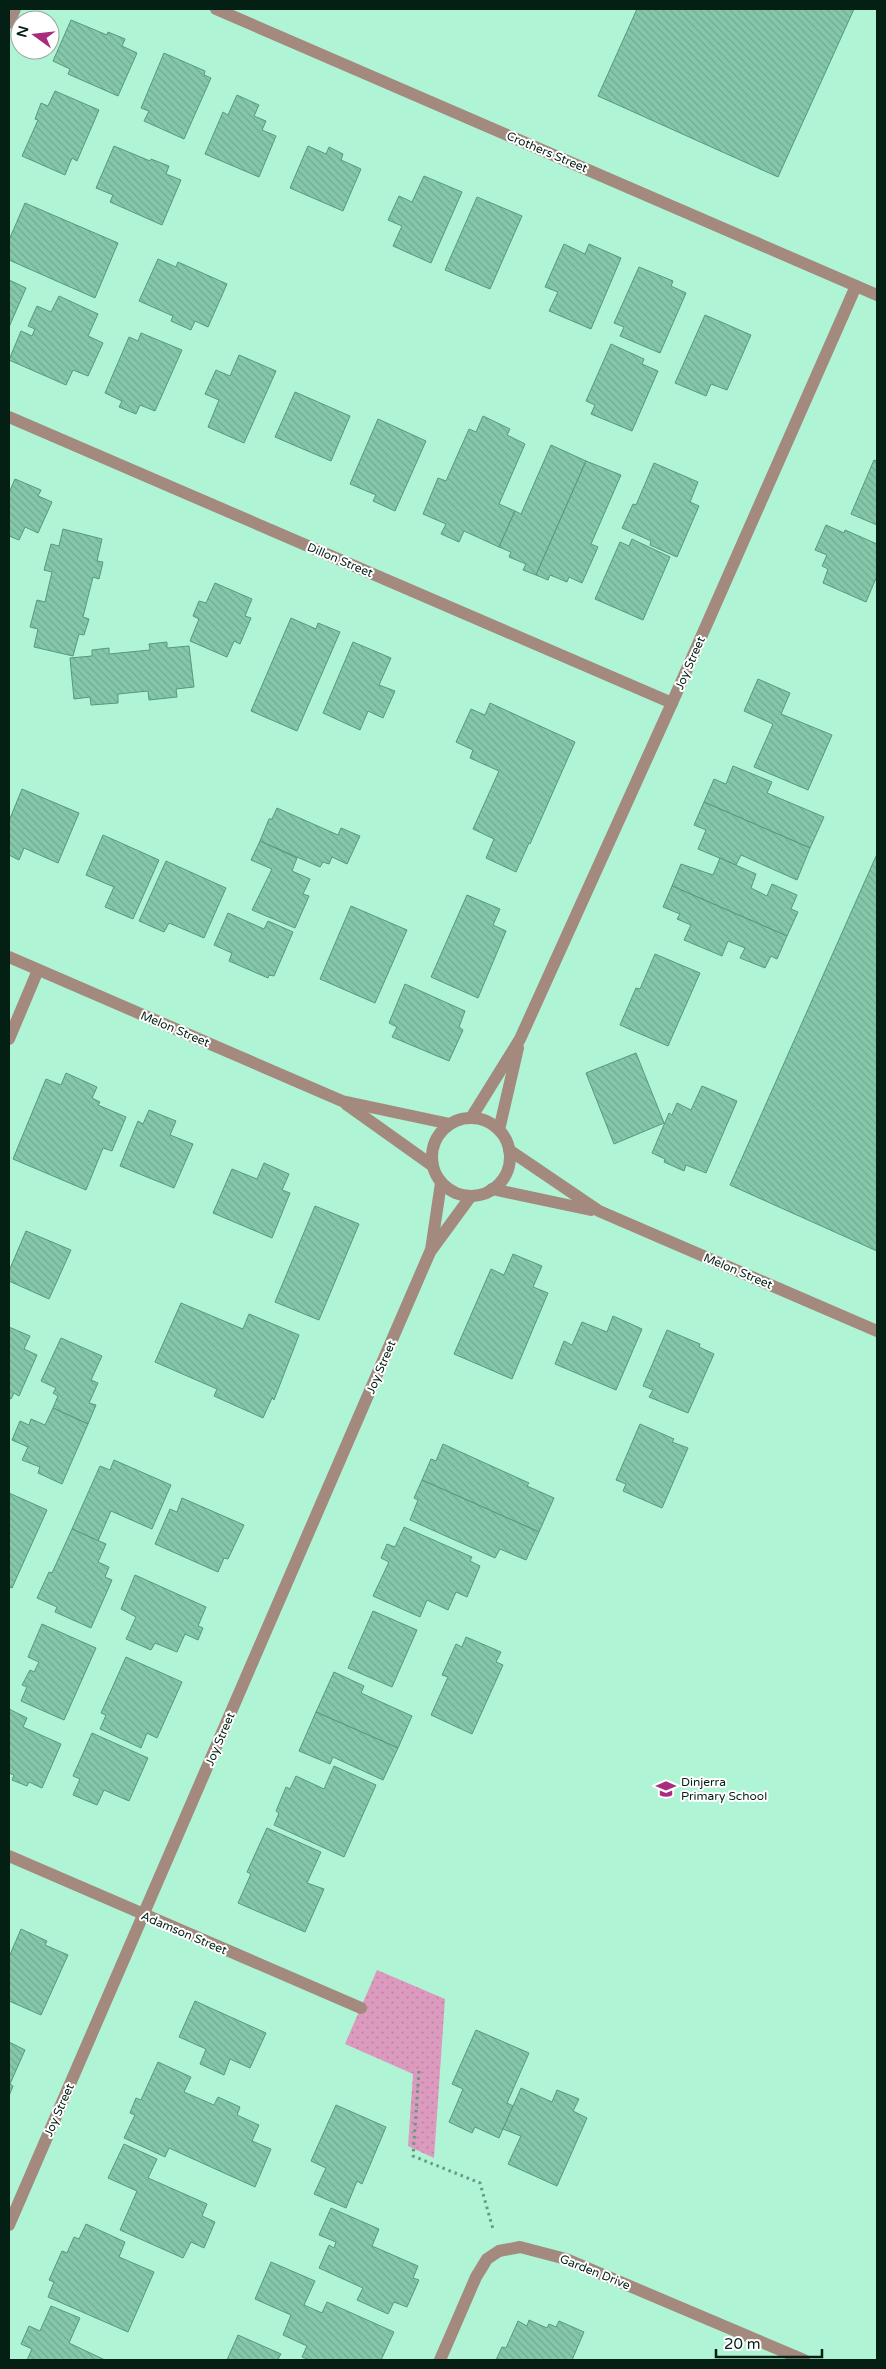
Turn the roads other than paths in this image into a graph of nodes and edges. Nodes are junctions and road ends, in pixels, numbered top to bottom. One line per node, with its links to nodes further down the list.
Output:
1 (15, 9): 3 (street)
2 (216, 9): 4 (street, Crothers Street)
3 (9, 23)
4 (856, 286): 5 (street, Crothers Street); 7 (street, Joy Street)
5 (877, 295)
6 (9, 417): 7 (street, Dillon Street)
7 (672, 704): 11 (street, Joy Street)
8 (9, 957): 9 (street, Melon Street)
9 (38, 970): 10 (street); 12 (street, Melon Street)
10 (9, 1039)
11 (520, 1039): 13 (street, Joy Street); 15 (street, Joy Street)
12 (342, 1101): 14 (street, Melon Street); 17 (street, Melon Street)
13 (470, 1118): 14 (street); 15 (street)
14 (450, 1124): 17 (street)
15 (499, 1130): 16 (street)
16 (509, 1150): 19 (street); 21 (street, Melon Street)
17 (433, 1166): 18 (street)
18 (441, 1183): 20 (street); 22 (street, Joy Street)
19 (492, 1189): 20 (street); 21 (street, Melon Street)
20 (471, 1196): 22 (street, Joy Street)
21 (599, 1211): 23 (street, Melon Street)
22 (430, 1252): 25 (street, Joy Street)
23 (877, 1331)
24 (9, 1856): 25 (street, Adamson Street)
25 (144, 1916): 26 (street, Adamson Street); 27 (street, Joy Street)
26 (361, 2008)
27 (9, 2225)
28 (440, 2360): 29 (street, Garden Drive)
29 (804, 2360)

